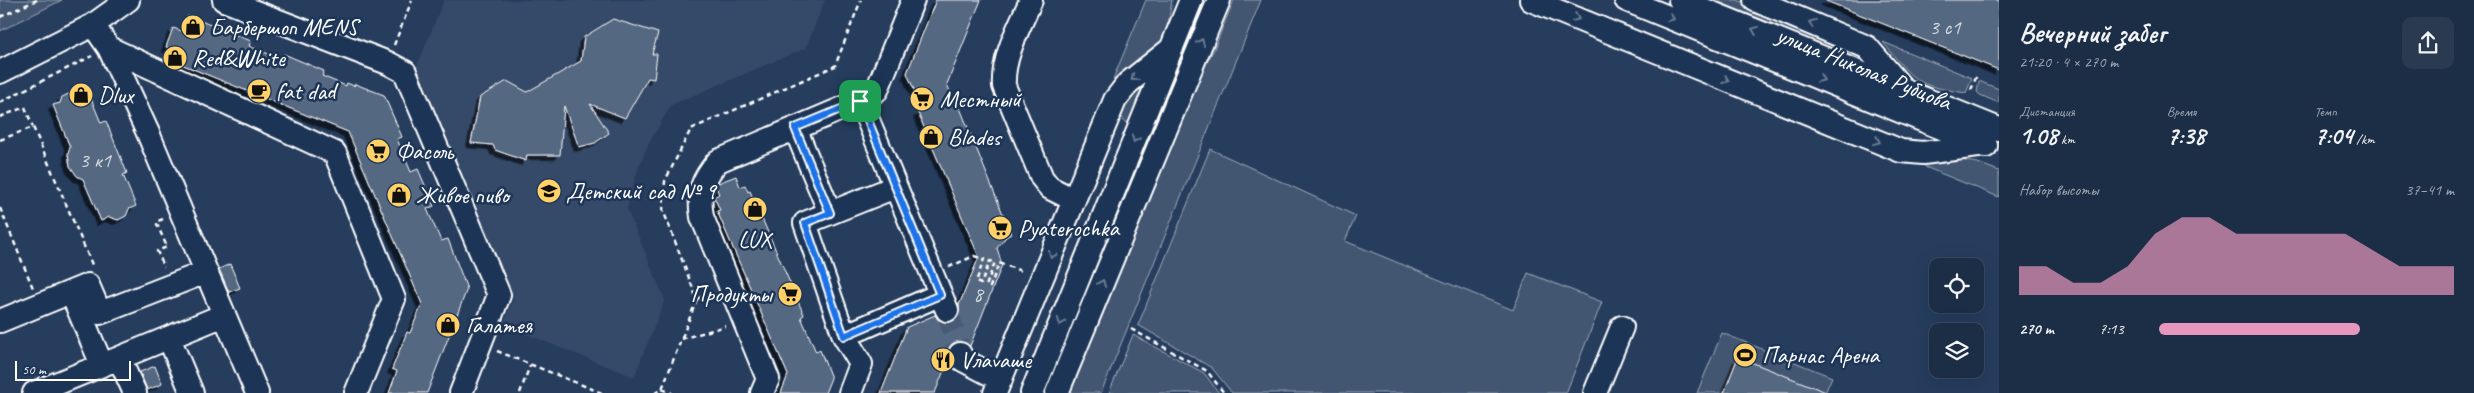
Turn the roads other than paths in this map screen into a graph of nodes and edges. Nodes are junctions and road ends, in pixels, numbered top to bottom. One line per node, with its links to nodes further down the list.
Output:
1 (128, 0): 13 (street)
2 (224, 0): 12 (street)
3 (913, 0): 18 (street)
4 (1031, 0): 22 (street)
5 (1191, 0): 14 (street)
6 (1219, 0): 43 (street, one-way to 6)
7 (1530, 0): 20 (street, one-way to 20)
8 (1626, 0): 20 (street, улица Николая Рубцова, one-way to 20)
9 (1680, 0): 17 (street, улица Николая Рубцова, one-way to 9)
10 (1755, 0): 11 (street)
11 (1779, 4): 17 (street, one-way to 11)
12 (265, 8): 39 (street)
13 (93, 24): 15 (street); 16 (street)
14 (1173, 47): 22 (street, one-way to 22); 42 (street, one-way to 42)
15 (109, 48): 24 (street); 38 (street)
16 (0, 72)
17 (1905, 91): 20 (street, улица Николая Рубцова)
18 (860, 101): 19 (street); 21 (street)
19 (795, 128): 23 (street); 40 (street)
20 (1995, 142)
21 (895, 186): 23 (street); 29 (street)
22 (1074, 200): 33 (street, one-way to 33)
23 (830, 213): 29 (street)
24 (206, 272): 26 (street); 27 (street)
25 (76, 304): 32 (street)
26 (224, 315): 30 (street); 37 (street)
27 (0, 321)
28 (1622, 327): 44 (street)
29 (844, 336): 41 (street)
30 (169, 338): 32 (street); 36 (street)
31 (960, 354): 33 (street)
32 (111, 361): 34 (street); 35 (street)
33 (998, 386)
34 (34, 393)
35 (135, 393)
36 (192, 393)
37 (257, 393)
38 (356, 393)
39 (461, 393)
40 (762, 393)
41 (850, 393)
42 (1032, 393)
43 (1057, 393)
44 (1595, 393)

